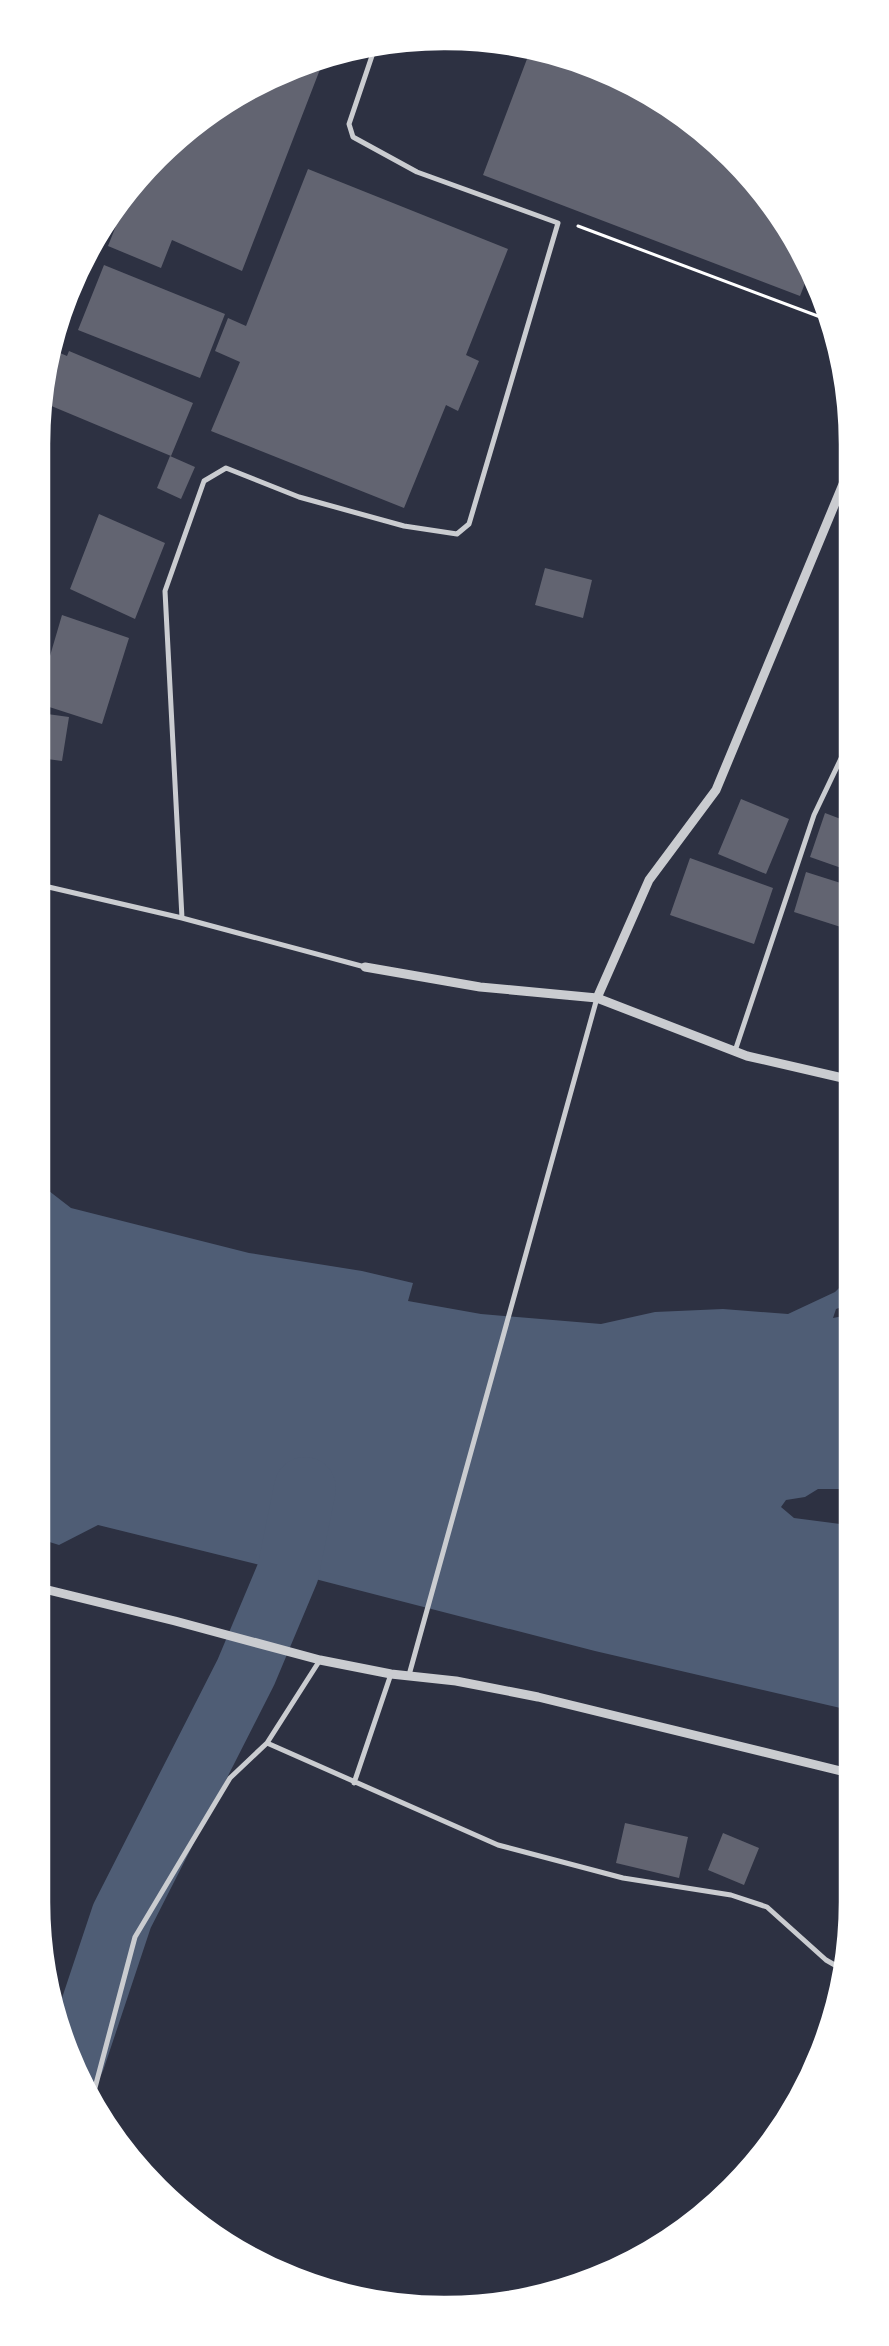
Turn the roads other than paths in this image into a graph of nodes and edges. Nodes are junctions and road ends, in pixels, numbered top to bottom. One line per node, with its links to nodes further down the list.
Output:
1 (372, 55): 5 (street)
2 (840, 491): 7 (street)
3 (840, 761): 8 (street)
4 (49, 888): 5 (street)
5 (182, 918): 6 (street)
6 (365, 967): 7 (street)
7 (597, 998): 8 (street); 13 (street)
8 (735, 1052): 9 (street)
9 (840, 1076)
10 (49, 1590): 11 (street)
11 (320, 1660): 12 (street); 14 (street)
12 (391, 1674): 13 (street); 16 (street)
13 (409, 1675): 15 (street)
14 (267, 1743): 16 (street); 18 (street)
15 (840, 1771)
16 (354, 1783): 17 (street)
17 (835, 1965)
18 (95, 2087)

